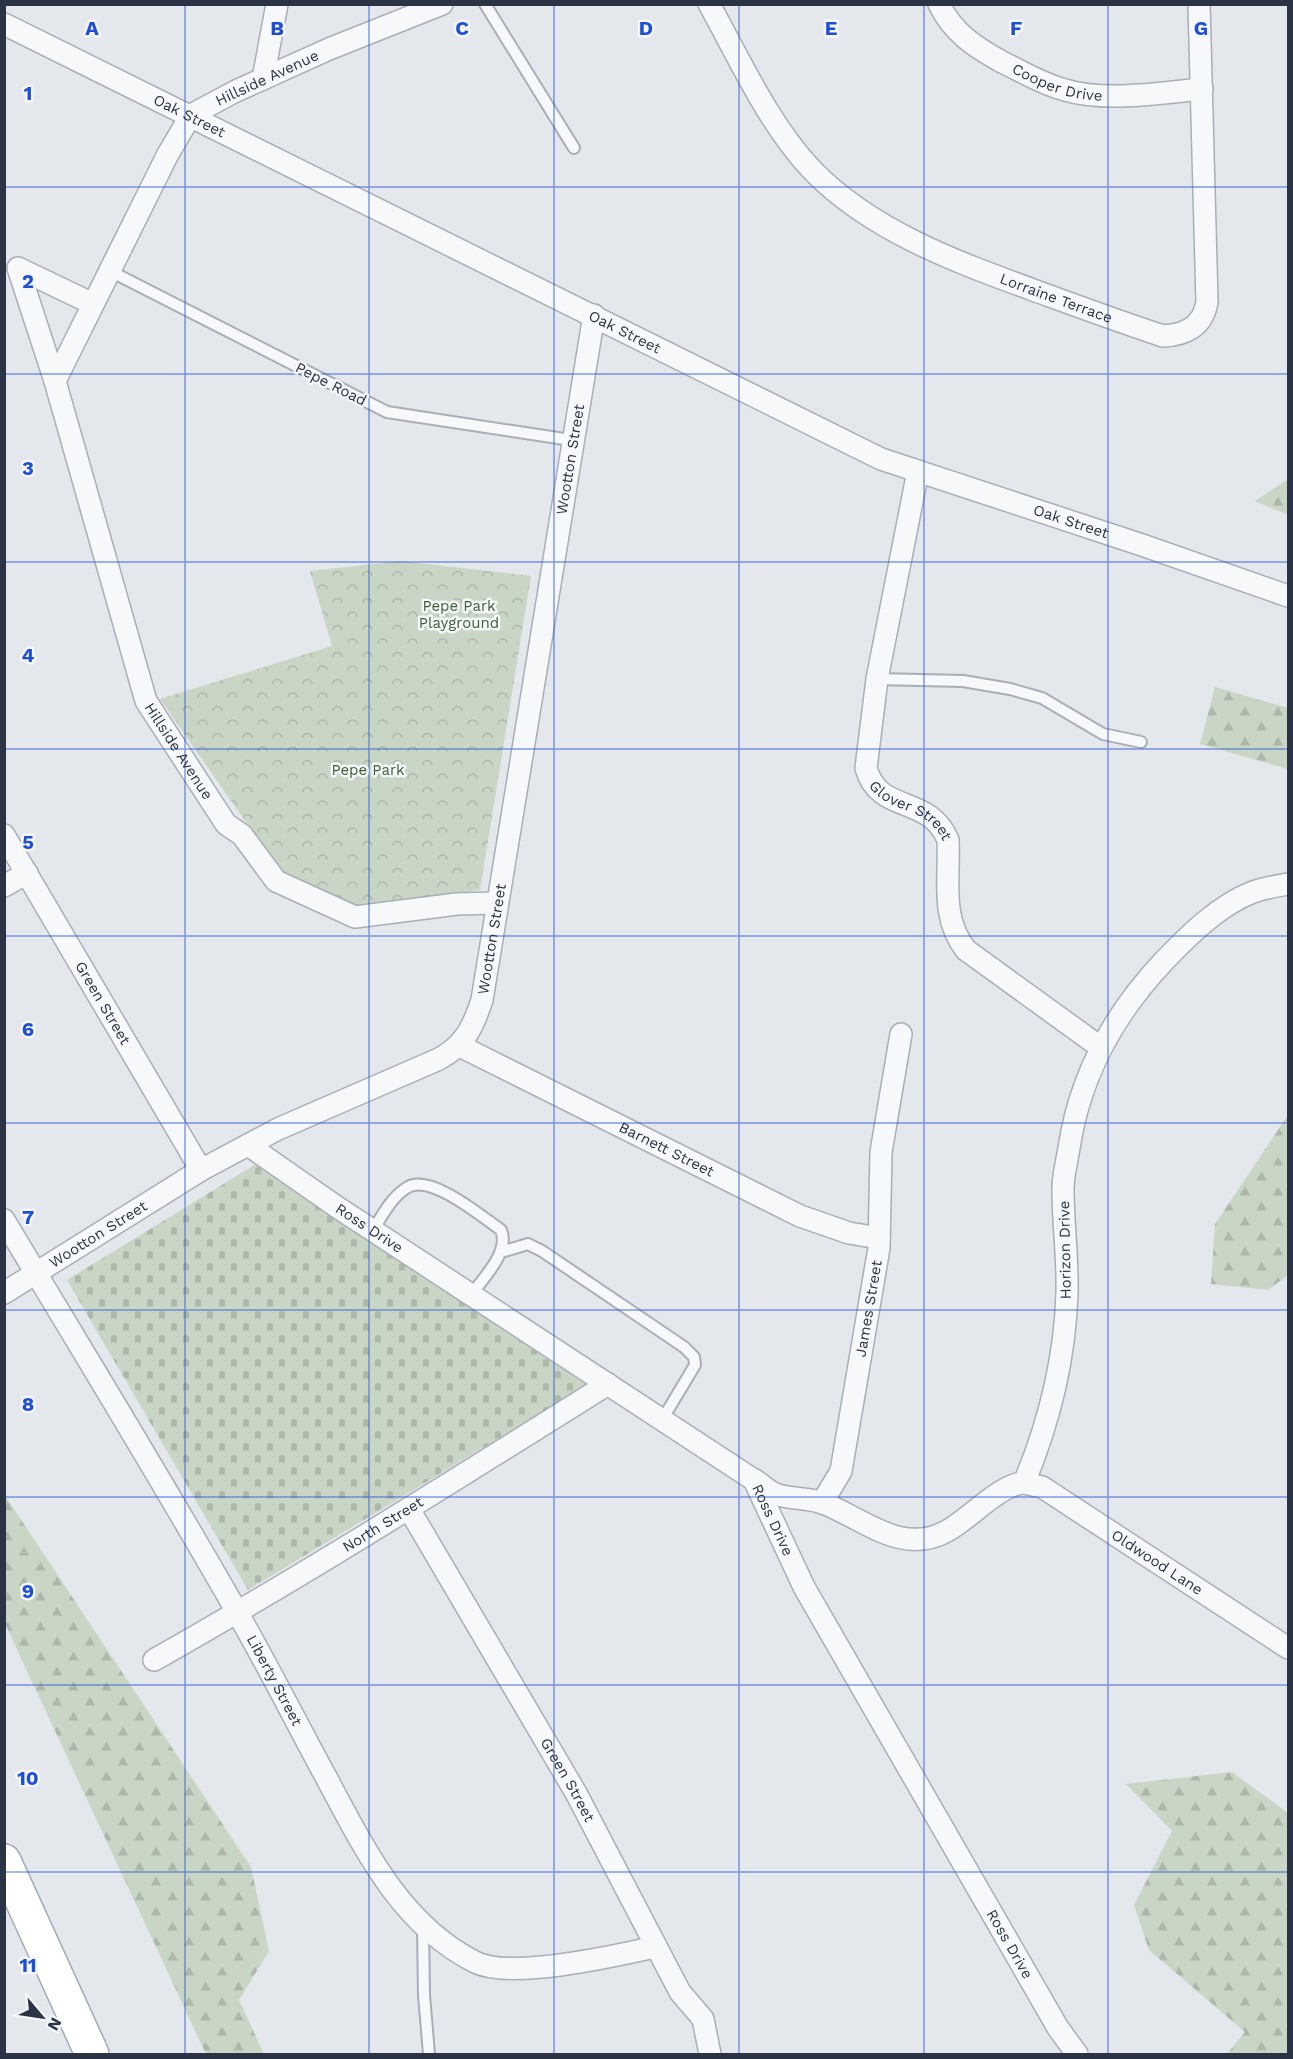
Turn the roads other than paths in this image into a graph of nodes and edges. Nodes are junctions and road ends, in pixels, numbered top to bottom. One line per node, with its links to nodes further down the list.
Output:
1 (277, 4): 8 (street)
2 (442, 4): 8 (street, Hillside Avenue)
3 (485, 4): 11 (lane)
4 (709, 4): 9 (street, Lorraine Terrace)
5 (939, 4): 9 (street, Cooper Drive)
6 (1199, 4): 9 (street, Lorraine Terrace)
7 (4, 24): 10 (street, Oak Street)
8 (263, 79): 10 (street, Hillside Avenue)
9 (1202, 89)
10 (190, 117): 12 (street); 14 (street, Oak Street)
11 (574, 148)
12 (110, 271): 13 (street); 16 (lane, Pepe Road)
13 (93, 304): 15 (street); 15 (street, Hillside Avenue)
14 (594, 315): 16 (street, Wootton Street); 17 (street, Oak Street)
15 (55, 381): 25 (street, Hillside Avenue)
16 (571, 440): 25 (street, Wootton Street)
17 (918, 471): 18 (street, Oak Street); 19 (street, Glover Street)
18 (1288, 596)
19 (877, 679): 20 (lane); 28 (street, Glover Street)
20 (1141, 742)
21 (4, 835): 22 (street, Green Street)
22 (27, 873): 24 (street); 30 (street, Green Street)
23 (1288, 884): 28 (street, Horizon Drive)
24 (4, 886)
25 (497, 903): 27 (street, Wootton Street)
26 (901, 1034): 33 (street, James Street)
27 (460, 1046): 29 (street, Wootton Street); 33 (street, Barnett Street)
28 (1100, 1047): 41 (street, Horizon Drive)
29 (248, 1145): 30 (street, Wootton Street); 32 (street, Ross Drive)
30 (201, 1170): 35 (street, Wootton Street)
31 (4, 1220): 35 (street, Liberty Street)
32 (373, 1230): 34 (lane); 37 (street, Ross Drive)
33 (879, 1238): 42 (street, James Street)
34 (501, 1252): 37 (lane); 39 (lane)
35 (37, 1273): 36 (street, Wootton Street); 44 (street, Liberty Street)
36 (4, 1293)
37 (471, 1295): 38 (street, Ross Drive)
38 (608, 1384): 39 (street, Ross Drive); 43 (street, North Street)
39 (662, 1420): 40 (street, Ross Drive)
40 (754, 1480): 42 (street); 53 (street, Ross Drive)
41 (1024, 1483): 42 (street); 45 (street, Oldwood Lane)
42 (822, 1503)
43 (409, 1509): 44 (street, North Street); 49 (street, Green Street)
44 (238, 1613): 46 (street, North Street); 48 (street, Liberty Street)
45 (1288, 1648)
46 (154, 1660)
47 (4, 1862): 50 (main road)
48 (423, 1926): 49 (street, Liberty Street); 51 (lane)
49 (655, 1947): 52 (street, Green Street)
50 (92, 2055)
51 (429, 2055)
52 (710, 2055)
53 (1077, 2055)

